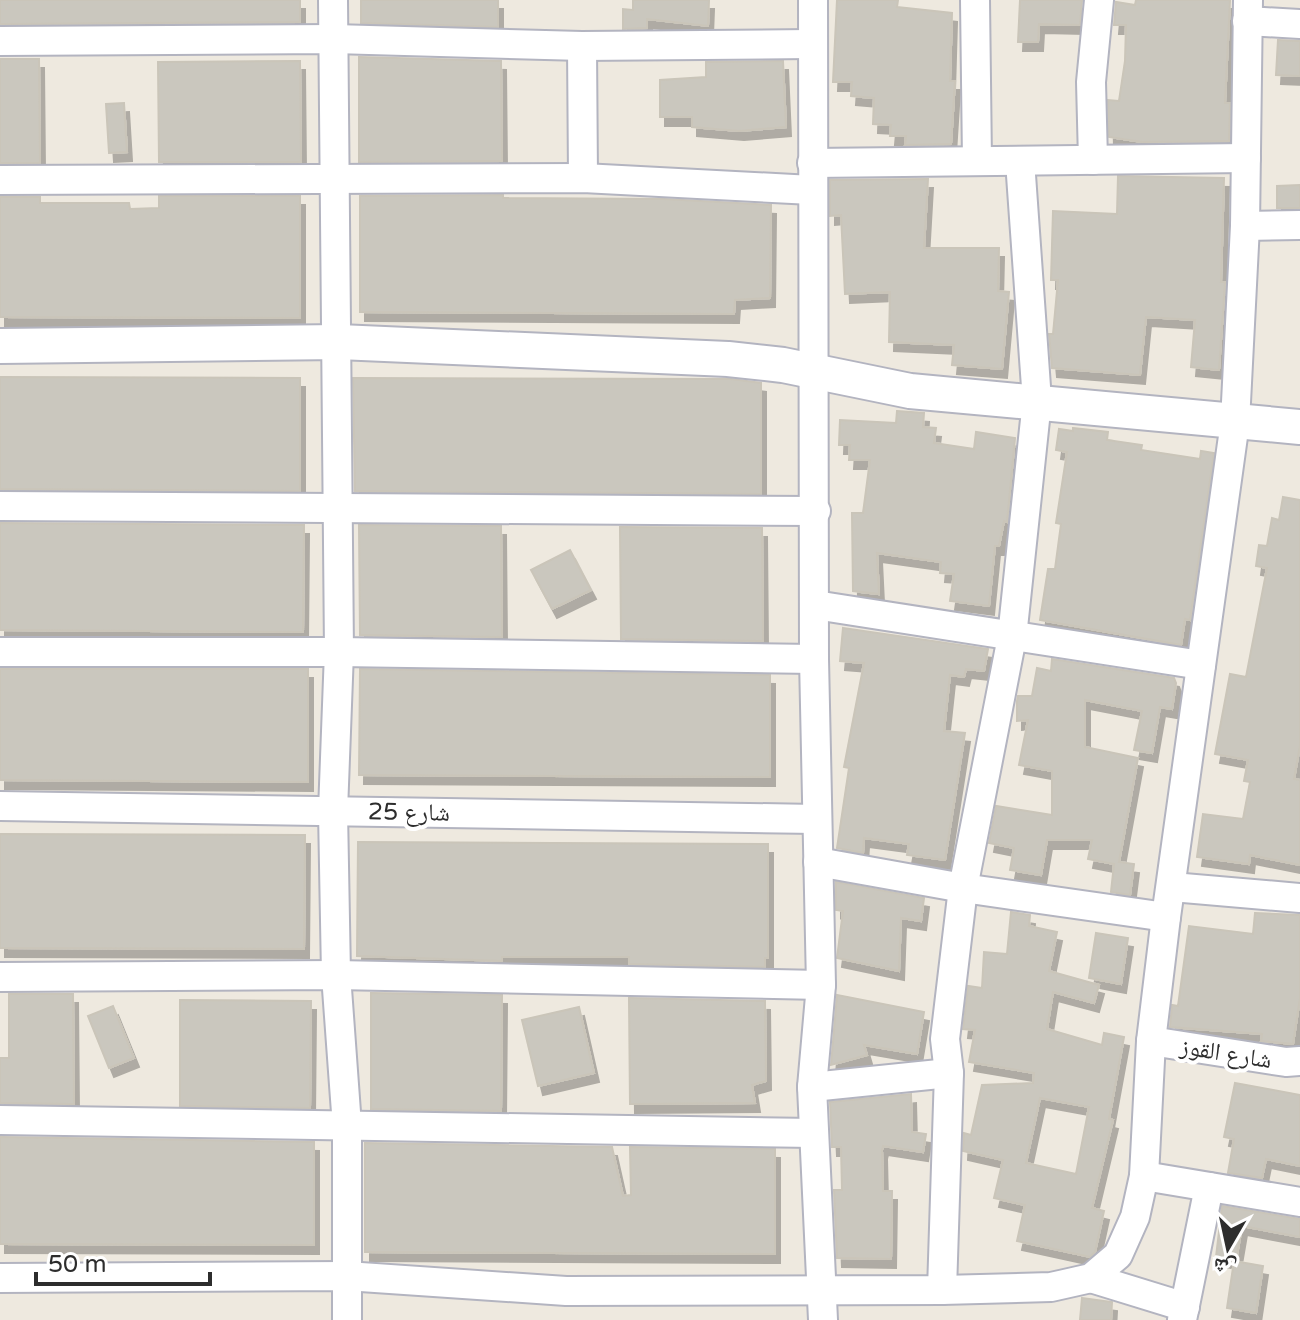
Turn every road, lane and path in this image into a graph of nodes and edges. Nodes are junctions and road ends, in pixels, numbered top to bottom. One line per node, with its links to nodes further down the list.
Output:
1 (333, 0): 7 (street)
2 (813, 0): 9 (street)
3 (975, 0): 13 (street)
4 (1099, 0): 12 (street)
5 (1248, 11): 6 (street); 11 (street)
6 (1300, 24)
7 (334, 39): 8 (street); 10 (street); 18 (street)
8 (0, 41)
9 (811, 44): 10 (street); 15 (street)
10 (582, 46): 16 (street)
11 (1246, 158): 12 (street); 20 (street)
12 (1093, 160): 14 (street)
13 (977, 161): 14 (street); 15 (street)
14 (1020, 161): 24 (street)
15 (812, 176): 16 (street); 23 (street)
16 (583, 178): 18 (street)
17 (0, 180): 18 (street)
18 (335, 181): 21 (street)
19 (1300, 225): 20 (street)
20 (1245, 226): 25 (street)
21 (339, 342): 22 (street); 23 (street); 28 (street)
22 (0, 346)
23 (816, 373): 24 (street); 29 (street)
24 (1037, 401): 25 (street); 31 (street)
25 (1235, 422): 26 (street); 35 (street)
26 (1300, 427)
27 (0, 506): 28 (street)
28 (336, 508): 29 (street); 33 (street)
29 (816, 511): 30 (street)
30 (815, 605): 31 (street); 34 (street)
31 (1012, 637): 35 (street); 41 (street)
32 (0, 652): 33 (street)
33 (339, 652): 34 (street); 37 (street)
34 (814, 659): 38 (street)
35 (1201, 665): 40 (street)
36 (0, 806): 37 (street, شارع 25)
37 (333, 811): 38 (street, شارع 25); 44 (street)
38 (817, 819): 39 (street)
39 (818, 862): 41 (street); 46 (street)
40 (1172, 887): 42 (street); 43 (street)
41 (963, 888): 43 (street); 49 (street)
42 (1300, 898)
43 (1166, 917): 47 (street)
44 (336, 975): 45 (street); 46 (street); 52 (street)
45 (0, 977)
46 (821, 985): 50 (street)
47 (1151, 1041): 48 (street, شارع القوز); 54 (street)
48 (1300, 1061)
49 (949, 1073): 50 (street); 60 (street)
50 (812, 1087): 53 (street)
51 (0, 1120): 52 (street)
52 (347, 1126): 53 (street); 57 (street)
53 (814, 1133): 61 (street)
54 (1144, 1176): 55 (street); 59 (street)
55 (1209, 1187): 56 (street); 62 (street)
56 (1300, 1202)
57 (346, 1276): 58 (street); 61 (street); 63 (street)
58 (0, 1278)
59 (1091, 1278): 60 (street); 62 (street)
60 (942, 1290): 61 (street)
61 (823, 1291): 64 (street)
62 (1184, 1314)
63 (347, 1320)
64 (823, 1320)

